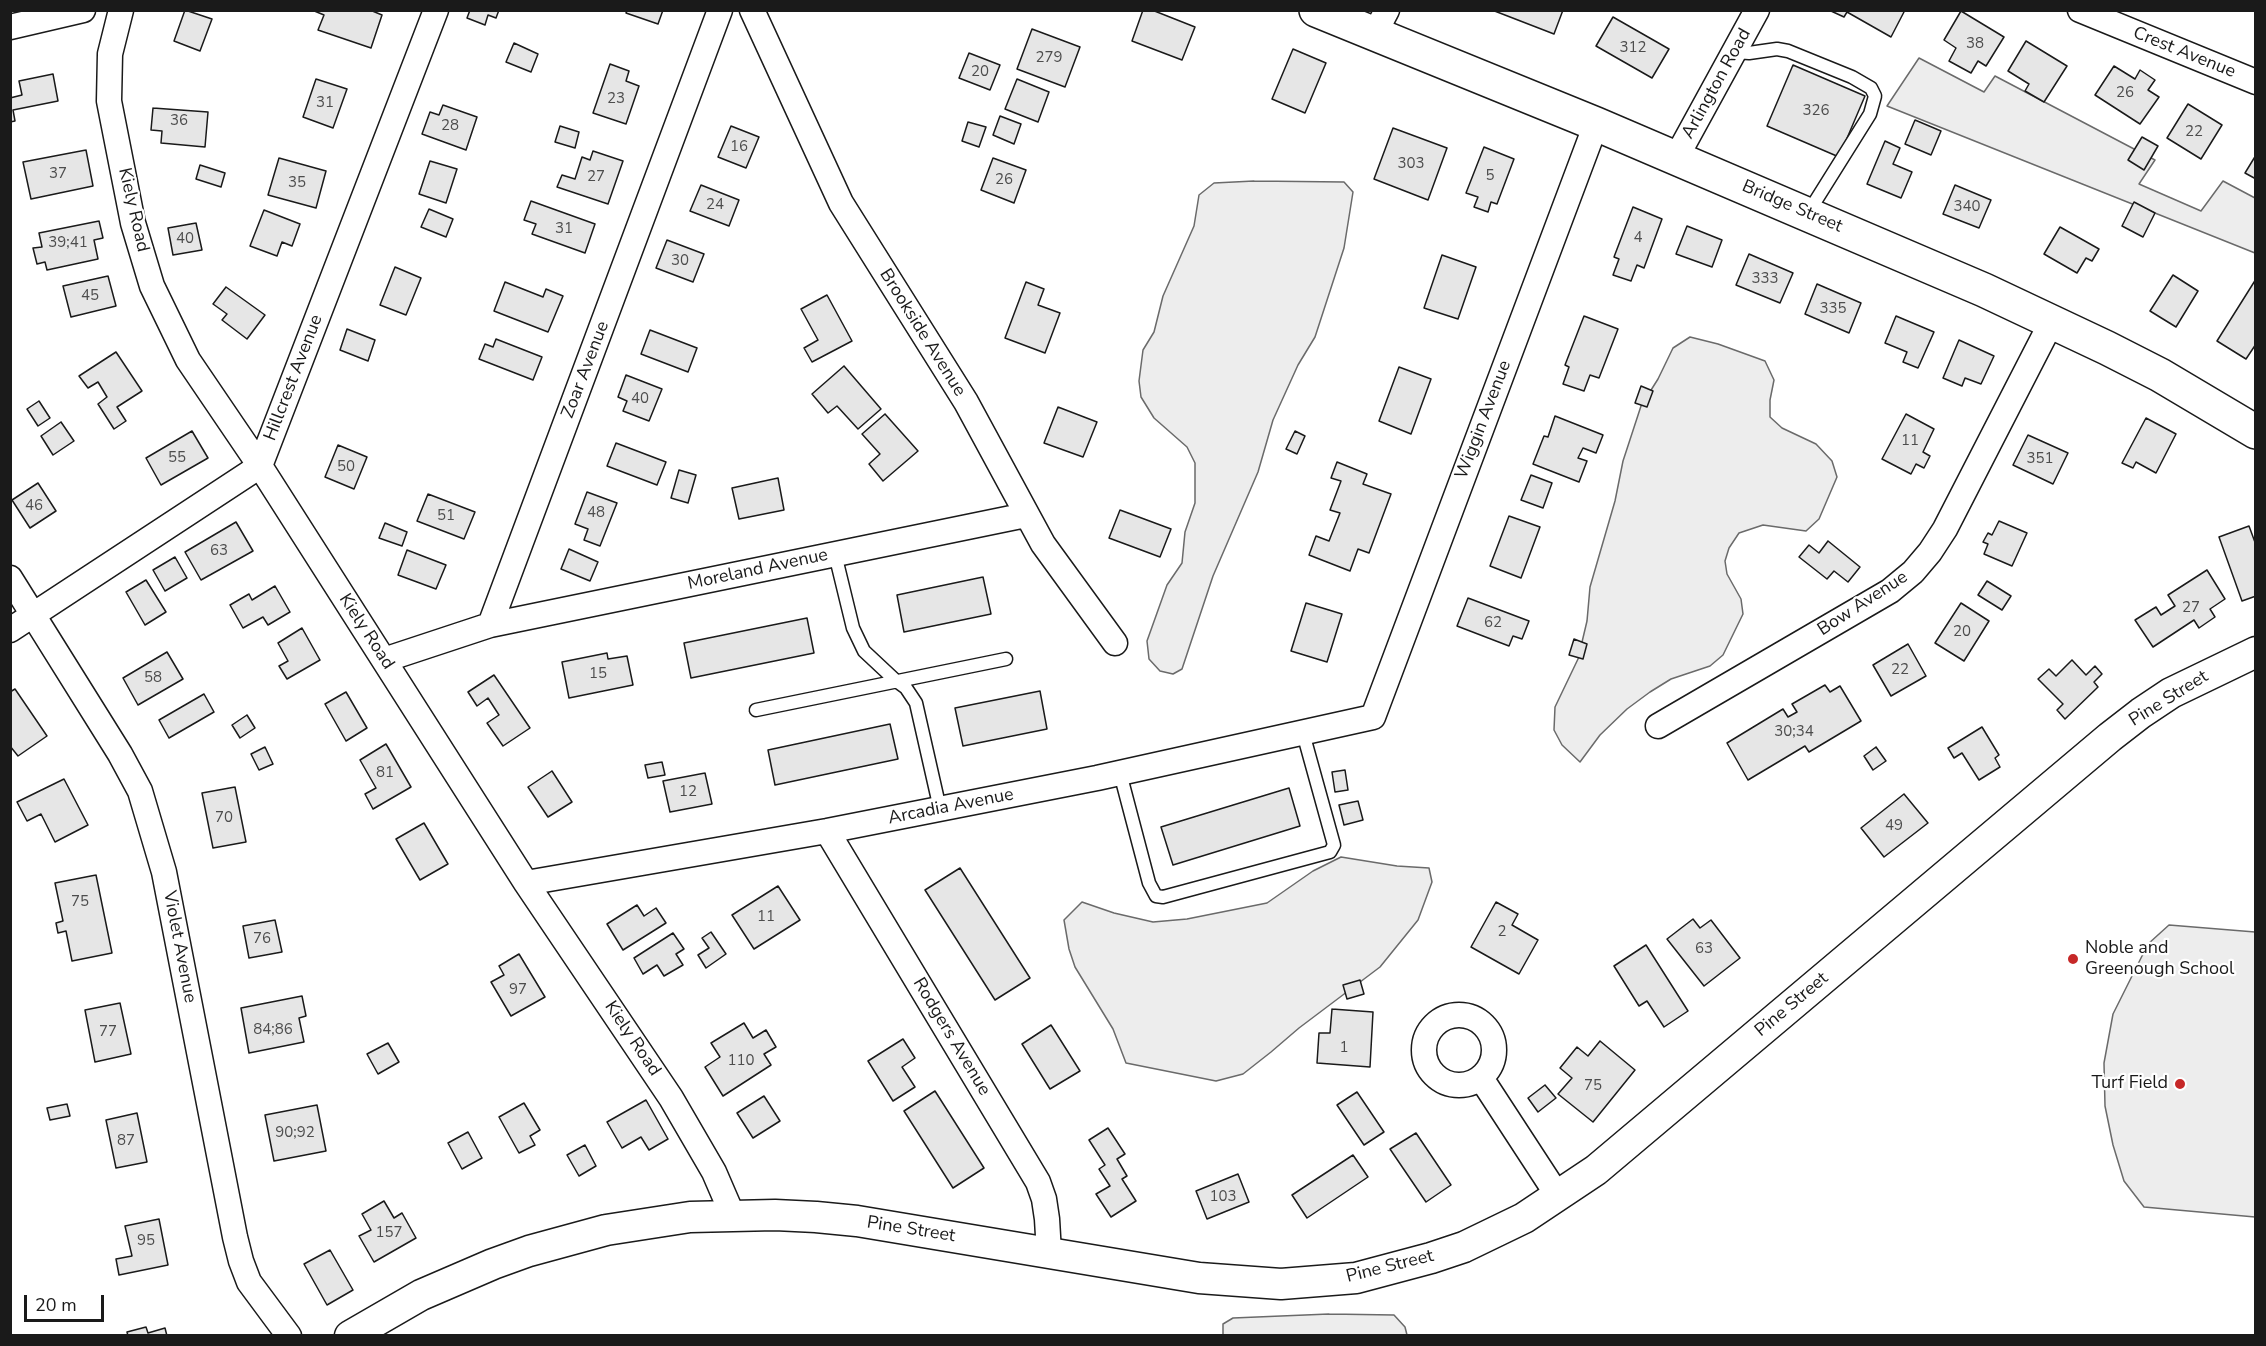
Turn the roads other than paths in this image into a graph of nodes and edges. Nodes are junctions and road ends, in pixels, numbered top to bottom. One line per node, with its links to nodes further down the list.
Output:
1 (82, 10): 10 (street)
2 (121, 10): 18 (street, Kiely Road)
3 (436, 10): 18 (street, Hillcrest Avenue)
4 (720, 10): 23 (street, Zoar Avenue)
5 (752, 10): 19 (street, Brookside Avenue)
6 (1316, 10): 9 (main road, Bridge Street)
7 (1757, 10): 11 (street, Arlington Road)
8 (2085, 11): 12 (street, Crest Avenue)
9 (1381, 22): 13 (main road, Bridge Street)
10 (10, 27)
11 (1735, 51): 14 (street, Arlington Road); 15 (lane)
12 (2256, 82)
13 (1596, 123): 14 (main road, Bridge Street); 31 (street, Wiggin Avenue)
14 (1676, 158): 15 (main road, Bridge Street)
15 (1807, 214): 16 (main road, Bridge Street)
16 (2052, 321): 17 (main road, Bridge Street); 32 (street, Bow Avenue)
17 (2256, 432)
18 (260, 466): 22 (street); 28 (street, Kiely Road)
19 (1026, 515): 20 (street, Moreland Avenue); 25 (street, Brookside Avenue)
20 (835, 554): 23 (street, Moreland Avenue); 29 (lane)
21 (10, 578): 22 (street, Violet Avenue)
22 (35, 615): 24 (street); 42 (street, Violet Avenue)
23 (490, 625): 28 (street)
24 (10, 630)
25 (1115, 643)
26 (2256, 652): 39 (street, Pine Street)
27 (1006, 659): 29 (lane)
28 (384, 660): 37 (street, Kiely Road)
29 (895, 680): 30 (lane); 35 (lane)
30 (756, 710)
31 (1373, 717): 33 (street, Arcadia Avenue)
32 (1658, 726)
33 (1303, 733): 34 (street, Arcadia Avenue); 34 (lane)
34 (1120, 773): 35 (street, Arcadia Avenue)
35 (940, 809): 36 (street, Arcadia Avenue)
36 (827, 831): 37 (street, Arcadia Avenue); 41 (street, Rodgers Avenue)
37 (526, 884): 40 (street, Kiely Road)
38 (1481, 1078): 39 (street)
39 (1558, 1196): 41 (street, Pine Street)
40 (733, 1216): 41 (street, Pine Street); 43 (street, Pine Street)
41 (1048, 1253)
42 (289, 1335)
43 (350, 1335)

